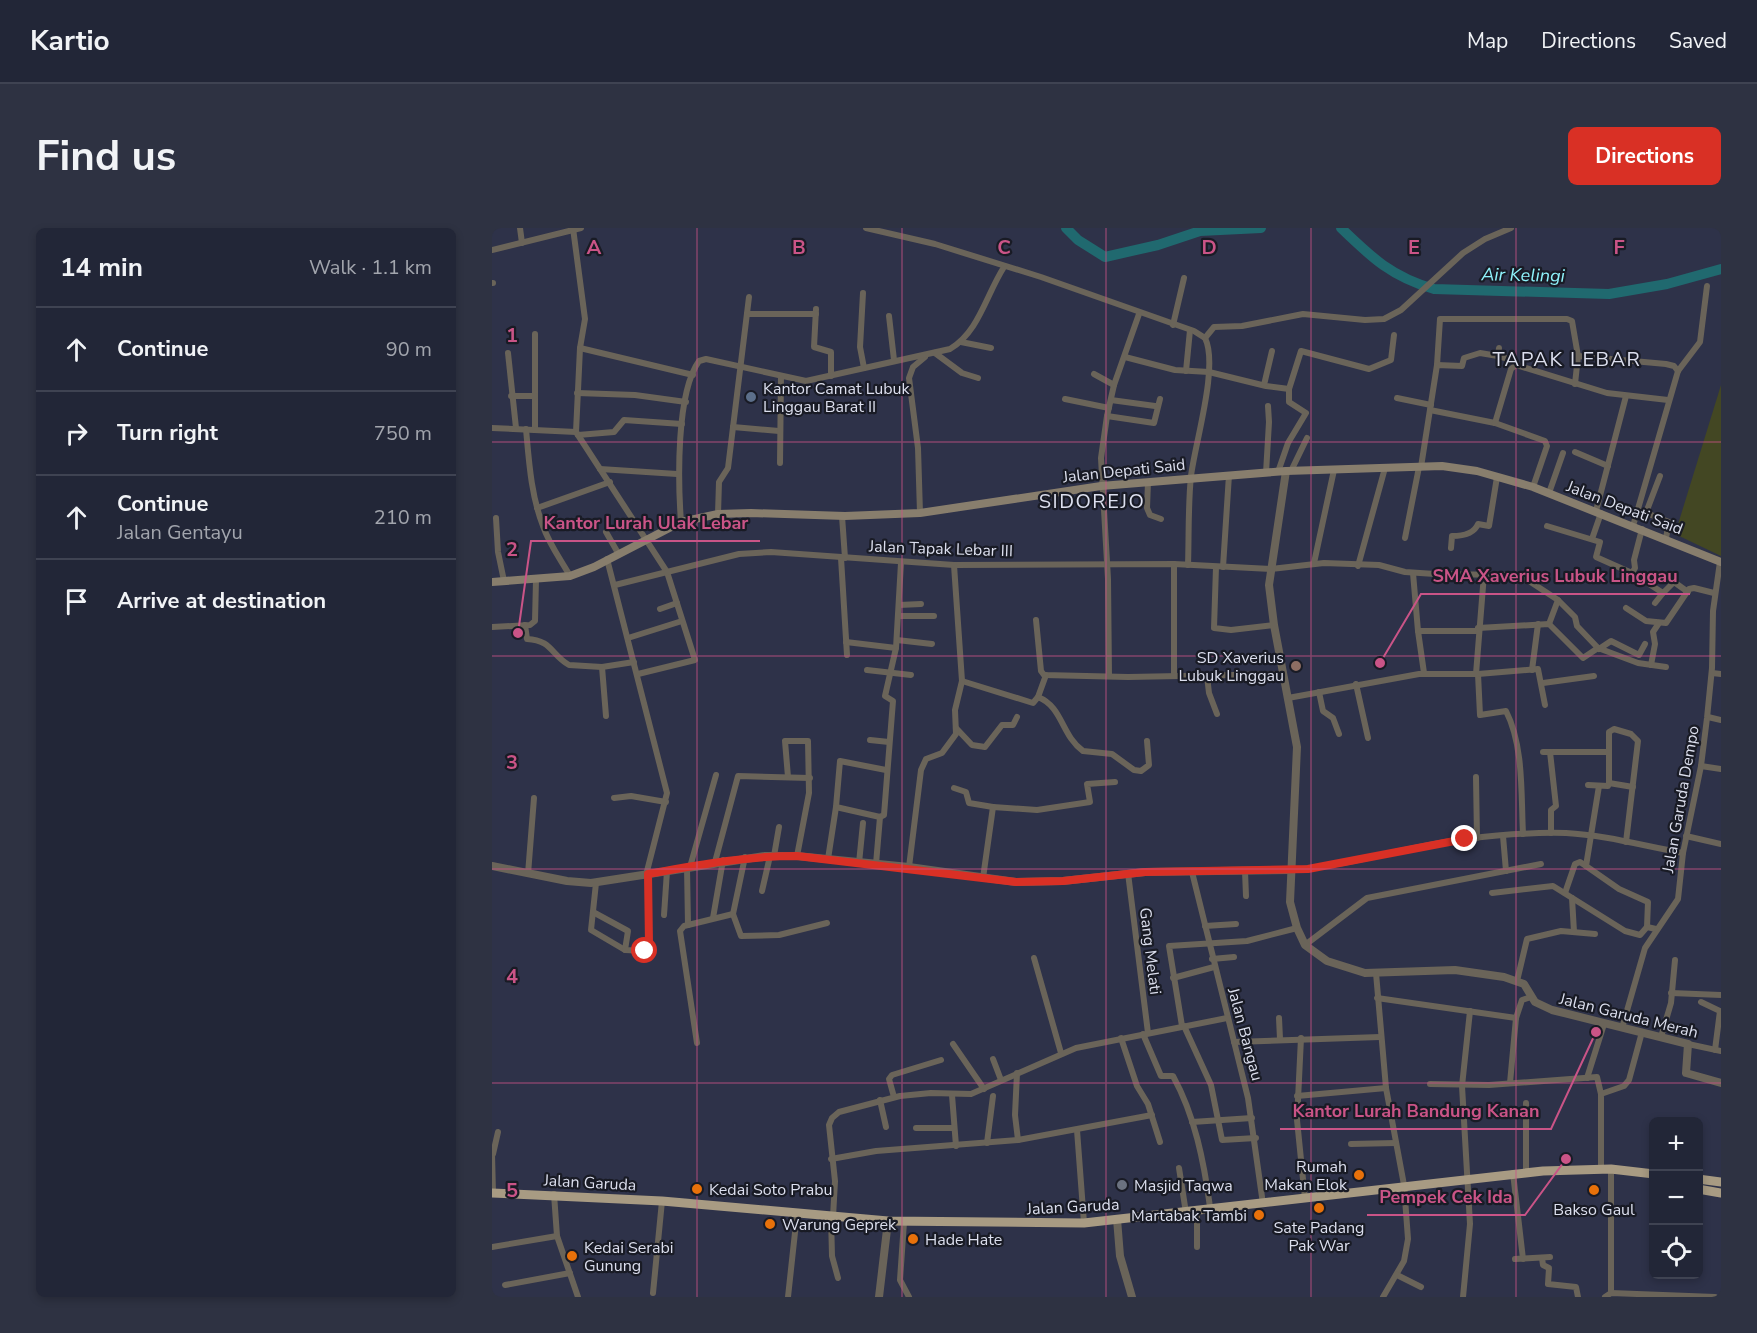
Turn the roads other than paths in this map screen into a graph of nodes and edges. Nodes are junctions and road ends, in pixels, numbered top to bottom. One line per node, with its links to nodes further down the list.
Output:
1 (520, 228): 7 (street)
2 (581, 228): 5 (street)
3 (866, 228): 6 (street)
4 (1511, 228): 21 (street)
5 (573, 229): 7 (street); 23 (street)
6 (876, 229): 9 (street)
7 (522, 243): 8 (street)
8 (492, 250)
9 (1004, 267): 15 (street); 22 (street)
10 (1184, 278): 17 (street)
11 (1707, 286): 38 (street)
12 (862, 293): 36 (street)
13 (749, 297): 14 (street)
14 (747, 314): 35 (street); 43 (street)
15 (1139, 314): 17 (street); 31 (street)
16 (889, 316): 32 (street)
17 (1173, 324): 18 (street)
18 (1190, 330): 21 (street); 37 (street)
19 (535, 334): 51 (street)
20 (1394, 335): 48 (street)
21 (1205, 338): 39 (street)
22 (962, 342): 24 (street); 28 (street)
23 (580, 348): 41 (street); 49 (street)
24 (991, 348)
25 (1499, 348): 29 (street)
26 (1272, 351): 47 (street)
27 (508, 353): 50 (street)
28 (933, 353): 32 (street); 44 (street); 96 (street)
29 (1498, 356): 33 (street); 34 (street)
30 (1578, 356): 33 (street); 38 (street); 45 (street)
31 (1125, 357): 37 (street); 46 (street)
32 (894, 360): 36 (street)
33 (1437, 364): 61 (street)
34 (1516, 365): 45 (street); 64 (street)
35 (741, 366): 41 (street); 42 (street); 66 (street)
36 (864, 368): 43 (street)
37 (1186, 371): 39 (street)
38 (1678, 371): 57 (street)
39 (1209, 372): 47 (street); 88 (street)
40 (1094, 374): 46 (street)
41 (693, 375): 58 (street)
42 (781, 376): 43 (street); 71 (street)
43 (831, 376)
44 (978, 378)
45 (1575, 384): 52 (street)
46 (1114, 385): 56 (street)
47 (1264, 385): 48 (street)
48 (1289, 389): 82 (street)
49 (577, 393): 58 (street); 72 (street)
50 (511, 396): 51 (street); 68 (street)
51 (535, 396): 70 (street)
52 (1626, 396): 57 (street); 77 (street)
53 (1397, 398): 61 (street)
54 (1065, 399): 62 (street)
55 (1160, 399): 63 (street)
56 (1111, 400): 59 (street); 62 (street)
57 (1668, 400): 103 (street)
58 (686, 402): 65 (street)
59 (1155, 406)
60 (1268, 406): 83 (street)
61 (1430, 407): 64 (street); 78 (street)
62 (1109, 408): 63 (street)
63 (1107, 416): 91 (street)
64 (1495, 423): 92 (street)
65 (682, 424): 72 (street); 84 (street)
66 (733, 427): 71 (street); 97 (street)
67 (492, 428): 68 (street)
68 (516, 428): 69 (street)
69 (526, 429): 70 (street); 94 (street)
70 (535, 430): 72 (street)
71 (779, 431): 76 (street)
72 (577, 433): 79 (street)
73 (1307, 438): 82 (street)
74 (1575, 452): 77 (street)
75 (1563, 453): 93 (street)
76 (780, 463)
77 (1608, 466): 95 (street)
78 (1420, 467): 80 (main road, Jalan Depati Said); 87 (main road, Jalan Depati Said); 106 (street)
79 (600, 468): 84 (street); 89 (street)
80 (1385, 468): 81 (main road, Jalan Depati Said); 120 (street)
81 (1334, 470): 82 (main road, Jalan Depati Said); 116 (street)
82 (1285, 471): 83 (main road, Jalan Depati Said); 122 (street)
83 (1266, 472): 85 (main road, Jalan Depati Said)
84 (677, 474): 101 (street)
85 (1229, 475): 88 (main road, Jalan Depati Said); 121 (street)
86 (1660, 476): 107 (street)
87 (1497, 477): 92 (main road, Jalan Depati Said); 109 (street)
88 (1191, 478): 90 (main road, Jalan Depati Said); 119 (street)
89 (610, 482): 94 (street); 105 (street)
90 (1148, 482): 91 (main road, Jalan Depati Said); 100 (street)
91 (1101, 486): 96 (main road, Jalan Depati Said); 115 (street)
92 (1533, 487): 93 (main road, Jalan Depati Said)
93 (1549, 493): 95 (main road, Jalan Depati Said)
94 (537, 508): 127 (street)
95 (1598, 512): 103 (main road, Jalan Depati Said); 108 (street)
96 (920, 513): 98 (main road, Jalan Depati Said)
97 (718, 514): 98 (main road, Jalan Depati Said); 101 (main road, Jalan Depati Said)
98 (842, 516): 111 (street)
99 (496, 518): 129 (street)
100 (1161, 519)
101 (681, 522): 105 (main road, Jalan Depati Said)
102 (1547, 526): 108 (street)
103 (1637, 527): 107 (main road, Jalan Depati Said); 125 (street)
104 (606, 532): 110 (street)
105 (646, 538): 110 (main road, Jalan Depati Said); 123 (street)
106 (1406, 538)
107 (1666, 538): 113 (main road, Jalan Depati Said)
108 (1593, 539): 125 (street)
109 (1451, 548)
110 (618, 553): 112 (main road, Jalan Depati Said)
111 (843, 558): 114 (street, Jalan Tapak Lebar III); 123 (street, Jalan Tapak Lebar III); 160 (street)
112 (607, 559): 127 (main road, Jalan Depati Said); 131 (street)
113 (1720, 562): 134 (street, Jalan Garuda Dempo)
114 (901, 563): 118 (street, Jalan Tapak Lebar III); 139 (street)
115 (1106, 563): 117 (street, Jalan Tapak Lebar III); 118 (street, Jalan Tapak Lebar III); 183 (street)
116 (1314, 563): 120 (street, Jalan Tapak Lebar III); 122 (street, Jalan Tapak Lebar III)
117 (1174, 564): 119 (street, Jalan Tapak Lebar III); 184 (street)
118 (954, 565): 187 (street)
119 (1188, 565): 121 (street, Jalan Tapak Lebar III)
120 (1358, 566): 124 (street, Jalan Tapak Lebar III)
121 (1219, 567): 122 (street, Jalan Tapak Lebar III); 152 (street)
122 (1271, 569): 152 (street)
123 (666, 572): 131 (street, Jalan Tapak Lebar III); 136 (street)
124 (1413, 573): 126 (street, Jalan Tapak Lebar III); 155 (street)
125 (1632, 573): 133 (street)
126 (1484, 574): 135 (street, Jalan Tapak Lebar III); 154 (street)
127 (570, 576): 128 (main road, Jalan Depati Said)
128 (536, 580): 129 (main road, Jalan Depati Said); 151 (street)
129 (504, 581): 130 (main road, Jalan Depati Said)
130 (492, 582)
131 (615, 585): 156 (street)
132 (1688, 592): 133 (street); 134 (street); 148 (street)
133 (1663, 593): 138 (street)
134 (1714, 593): 142 (street, Jalan Garuda Dempo)
135 (1558, 600): 150 (street); 164 (street, Jalan Tapak Lebar III)
136 (678, 603): 141 (street); 147 (street)
137 (921, 603): 139 (street)
138 (1655, 603)
139 (899, 605): 144 (street)
140 (1626, 608): 148 (street)
141 (660, 609)
142 (1713, 611): 143 (street); 157 (street, Jalan Garuda Dempo)
143 (1721, 612)
144 (898, 616): 145 (street); 158 (street)
145 (934, 616)
146 (1036, 620): 182 (street)
147 (682, 621): 156 (street); 177 (street)
148 (1659, 623): 169 (street)
149 (1538, 624): 150 (street); 154 (street); 173 (street)
150 (1549, 624): 164 (street)
151 (525, 625): 153 (street); 170 (street)
152 (1274, 625): 178 (street)
153 (492, 627)
154 (1478, 629): 155 (street); 179 (street)
155 (1419, 631): 175 (street)
156 (628, 638): 167 (street)
157 (1712, 639): 159 (street); 176 (street, Jalan Garuda Dempo)
158 (897, 640): 161 (street); 163 (street)
159 (1721, 640)
160 (846, 642): 163 (street); 165 (street)
161 (932, 644)
162 (1645, 644): 166 (street)
163 (896, 648): 174 (street)
164 (1599, 649): 166 (street); 168 (street)
165 (847, 655)
166 (1639, 655): 168 (street)
167 (634, 662): 170 (street); 177 (street)
168 (1638, 663): 169 (street)
169 (1651, 665): 171 (street)
170 (602, 667): 195 (street)
171 (1666, 667)
172 (867, 670): 174 (street)
173 (1532, 670): 179 (street); 188 (street)
174 (891, 672): 181 (street); 204 (street)
175 (1424, 673): 179 (street); 189 (street)
176 (1712, 673): 180 (street); 197 (street, Jalan Garuda Dempo)
177 (638, 674): 221 (street)
178 (1284, 674): 185 (street); 192 (street)
179 (1477, 674): 230 (street)
180 (1721, 674)
181 (911, 675)
182 (1046, 675): 183 (street); 191 (street)
183 (1109, 676): 184 (street)
184 (1174, 676): 185 (street)
185 (1207, 676): 194 (street)
186 (1594, 676): 188 (street)
187 (962, 681): 191 (street); 199 (street)
188 (1543, 683): 193 (street)
189 (1356, 684): 190 (street); 201 (street)
190 (1319, 692): 192 (street); 200 (street)
191 (1038, 697): 203 (street)
192 (1288, 698): 250 (street)
193 (1545, 705)
194 (1217, 714)
195 (606, 716)
196 (1017, 717): 199 (street)
197 (1708, 717): 198 (street); 206 (street, Jalan Garuda Dempo)
198 (1721, 720)
199 (956, 728): 249 (street)
200 (1339, 734)
201 (1368, 738)
202 (870, 740): 204 (street)
203 (1147, 741)
204 (889, 742): 208 (street)
205 (1609, 752): 214 (street); 217 (street); 229 (street)
206 (1701, 766): 207 (street); 233 (street, Jalan Garuda Dempo)
207 (1721, 769)
208 (886, 770): 223 (street); 226 (street)
209 (716, 775): 248 (street)
210 (788, 777): 212 (street); 212 (street); 242 (street)
211 (1476, 777): 234 (street)
212 (810, 778): 239 (street)
213 (1115, 782): 222 (street)
214 (1609, 783): 216 (street); 217 (street)
215 (1588, 785): 216 (street)
216 (1599, 786): 232 (street)
217 (1633, 787): 235 (street)
218 (954, 788): 224 (street)
219 (534, 798): 256 (street)
220 (614, 798): 221 (street)
221 (666, 802): 257 (street)
222 (1090, 802): 224 (street); 225 (street)
223 (836, 807): 226 (street); 241 (street)
224 (993, 807): 258 (street)
225 (1092, 811)
226 (880, 817): 244 (street)
227 (863, 823): 243 (street)
228 (779, 827): 238 (street)
229 (1551, 833): 230 (street); 232 (street)
230 (1522, 834): 231 (street)
231 (1503, 836): 234 (street); 253 (street)
232 (1592, 836): 235 (street); 247 (street)
233 (1686, 836): 236 (street); 237 (street, Jalan Garuda Dempo)
234 (1477, 838): 250 (street)
235 (1626, 842): 237 (street)
236 (1721, 844)
237 (1683, 853): 275 (street, Jalan Garuda Dempo)
238 (772, 856): 239 (street); 240 (street); 260 (street)
239 (797, 856): 241 (street)
240 (745, 857): 242 (street); 266 (street)
241 (828, 859): 243 (street)
242 (719, 861): 248 (street); 268 (street)
243 (859, 862): 244 (street)
244 (876, 864): 249 (street)
245 (1541, 864): 253 (street)
246 (492, 866): 256 (street)
247 (1586, 866): 262 (street); 273 (street)
248 (689, 867): 251 (street); 271 (street)
249 (909, 867): 258 (street)
250 (1291, 870): 252 (street); 274 (street)
251 (667, 871): 257 (street); 267 (street)
252 (1245, 871): 254 (street); 263 (street)
253 (1506, 871): 279 (street)
254 (1192, 872): 255 (street); 272 (street, Jalan Bangau)
255 (1128, 873): 258 (street); 302 (street, Gang Melati)
256 (528, 874): 259 (street)
257 (647, 875): 259 (street); 280 (street)
258 (983, 878)
259 (596, 883): 265 (street)
260 (762, 891)
261 (1492, 893): 262 (street)
262 (1565, 893): 264 (street)
263 (1246, 896)
264 (1572, 898): 273 (street); 276 (street)
265 (593, 912): 280 (street); 280 (street)
266 (733, 914): 268 (street); 269 (street)
267 (664, 915)
268 (713, 918): 271 (street)
269 (827, 923)
270 (1236, 924): 272 (street)
271 (688, 925): 309 (street)
272 (1205, 926): 278 (street, Jalan Bangau)
273 (1647, 927): 275 (street)
274 (1297, 928): 278 (street); 279 (street)
275 (1656, 929): 300 (street, Jalan Garuda Dempo)
276 (1574, 932): 277 (street); 288 (street)
277 (1595, 934)
278 (1209, 945): 283 (street, Jalan Bangau); 287 (street)
279 (1305, 945): 286 (street)
280 (625, 950)
281 (1234, 957): 283 (street)
282 (1034, 958): 313 (street)
283 (1212, 959): 285 (street, Jalan Bangau)
284 (1675, 960): 289 (street)
285 (1214, 967): 287 (street); 295 (street, Jalan Bangau)
286 (1376, 973): 288 (street); 292 (street)
287 (1173, 978): 299 (street)
288 (1517, 981): 291 (street, Jalan Garuda Merah)
289 (1671, 993): 290 (street); 304 (street)
290 (1721, 995)
291 (1531, 997): 297 (street); 298 (street, Jalan Garuda Merah)
292 (1377, 998): 294 (street); 303 (street)
293 (1701, 1002): 312 (street)
294 (1470, 1011): 297 (street); 322 (street)
295 (1227, 1018): 299 (street); 308 (street, Jalan Bangau)
296 (1279, 1018): 307 (street)
297 (1516, 1018): 319 (street)
298 (1604, 1024): 300 (street, Jalan Garuda Merah); 317 (street)
299 (1183, 1026): 302 (street); 334 (street)
300 (1622, 1028): 301 (street, Jalan Garuda Merah)
301 (1642, 1032): 304 (street, Jalan Garuda Merah); 325 (street)
302 (1146, 1033): 305 (street); 335 (street, Gang Melati)
303 (1380, 1037): 306 (street); 323 (street)
304 (1662, 1037): 311 (street, Jalan Garuda Merah)
305 (1121, 1038): 313 (street); 332 (street)
306 (1300, 1038): 307 (street); 328 (street)
307 (1280, 1039): 308 (street)
308 (1234, 1042): 333 (street, Jalan Bangau)
309 (697, 1043)
310 (953, 1044): 324 (street)
311 (1688, 1044): 312 (street, Jalan Garuda Merah); 320 (street)
312 (1718, 1051)
313 (1061, 1053): 316 (street)
314 (993, 1059): 318 (street)
315 (941, 1060): 329 (street)
316 (1017, 1073): 318 (street); 342 (street)
317 (1587, 1078): 319 (street); 325 (street)
318 (1002, 1080): 324 (street)
319 (1510, 1083): 322 (street)
320 (1721, 1083)
321 (1430, 1084): 322 (street)
322 (1462, 1086): 355 (street)
323 (1386, 1088): 328 (street); 345 (street)
324 (984, 1089): 326 (street)
325 (1601, 1094): 351 (street)
326 (952, 1095): 329 (street); 338 (street)
327 (993, 1096): 344 (street)
328 (1297, 1096): 363 (street)
329 (894, 1097): 330 (street)
330 (880, 1100): 336 (street); 349 (street)
331 (1526, 1103): 352 (street)
332 (1152, 1115): 339 (street); 343 (street)
333 (1252, 1118): 334 (street); 341 (street, Jalan Bangau)
334 (1220, 1120): 335 (street); 341 (street)
335 (1192, 1122): 366 (street)
336 (886, 1127)
337 (916, 1128): 338 (street)
338 (954, 1128): 347 (street)
339 (1077, 1130): 342 (street); 374 (street)
340 (498, 1132): 348 (street)
341 (1256, 1138): 365 (street, Jalan Bangau)
342 (1018, 1140): 344 (street)
343 (1160, 1142)
344 (987, 1143): 347 (street)
345 (1396, 1143): 346 (street); 358 (street)
346 (1351, 1144)
347 (956, 1146): 349 (street)
348 (493, 1154): 360 (street)
349 (831, 1159): 370 (street)
350 (1179, 1168): 368 (street)
351 (1606, 1168): 352 (highway, Jalan Garuda); 354 (highway, Jalan Garuda); 388 (street)
352 (1526, 1172): 353 (highway, Jalan Garuda)
353 (1513, 1173): 355 (highway, Jalan Garuda); 381 (street)
354 (1649, 1173)
355 (1468, 1178): 358 (highway, Jalan Garuda); 396 (street)
356 (1703, 1180): 357 (highway)
357 (1721, 1182)
358 (1404, 1185): 363 (highway, Jalan Garuda); 383 (street)
359 (1703, 1190): 361 (highway)
360 (492, 1193): 362 (highway, Jalan Garuda)
361 (1721, 1193)
362 (554, 1194): 364 (highway, Jalan Garuda); 375 (street)
363 (1305, 1199): 365 (highway, Jalan Garuda)
364 (662, 1201): 369 (highway, Jalan Garuda); 387 (street)
365 (1263, 1204): 366 (highway, Jalan Garuda)
366 (1210, 1207): 367 (highway, Jalan Garuda)
367 (1197, 1212): 368 (highway, Jalan Garuda); 377 (street)
368 (1186, 1213): 371 (highway, Jalan Garuda)
369 (797, 1214): 370 (highway, Jalan Garuda); 391 (street)
370 (832, 1217): 372 (highway, Jalan Garuda); 384 (street)
371 (1117, 1219): 374 (highway, Jalan Garuda); 394 (street)
372 (888, 1221): 373 (highway, Jalan Garuda); 392 (street)
373 (904, 1222): 374 (highway, Jalan Garuda); 393 (street)
374 (1084, 1223)
375 (557, 1236): 376 (street); 382 (street)
376 (492, 1247)
377 (1197, 1247)
378 (1550, 1257): 379 (street)
379 (1542, 1258): 381 (street); 397 (street)
380 (1515, 1259): 381 (street)
381 (1523, 1259)
382 (570, 1273): 385 (street); 390 (street)
383 (1397, 1275): 386 (street); 395 (street)
384 (838, 1278)
385 (505, 1285)
386 (1421, 1287)
387 (653, 1293)
388 (1608, 1295): 389 (street)
389 (1646, 1296): 398 (street)
390 (579, 1297)
391 (788, 1297)
392 (879, 1297)
393 (909, 1297)
394 (1132, 1297)
395 (1383, 1297)
396 (1463, 1297)
397 (1578, 1297)
398 (1716, 1297)

